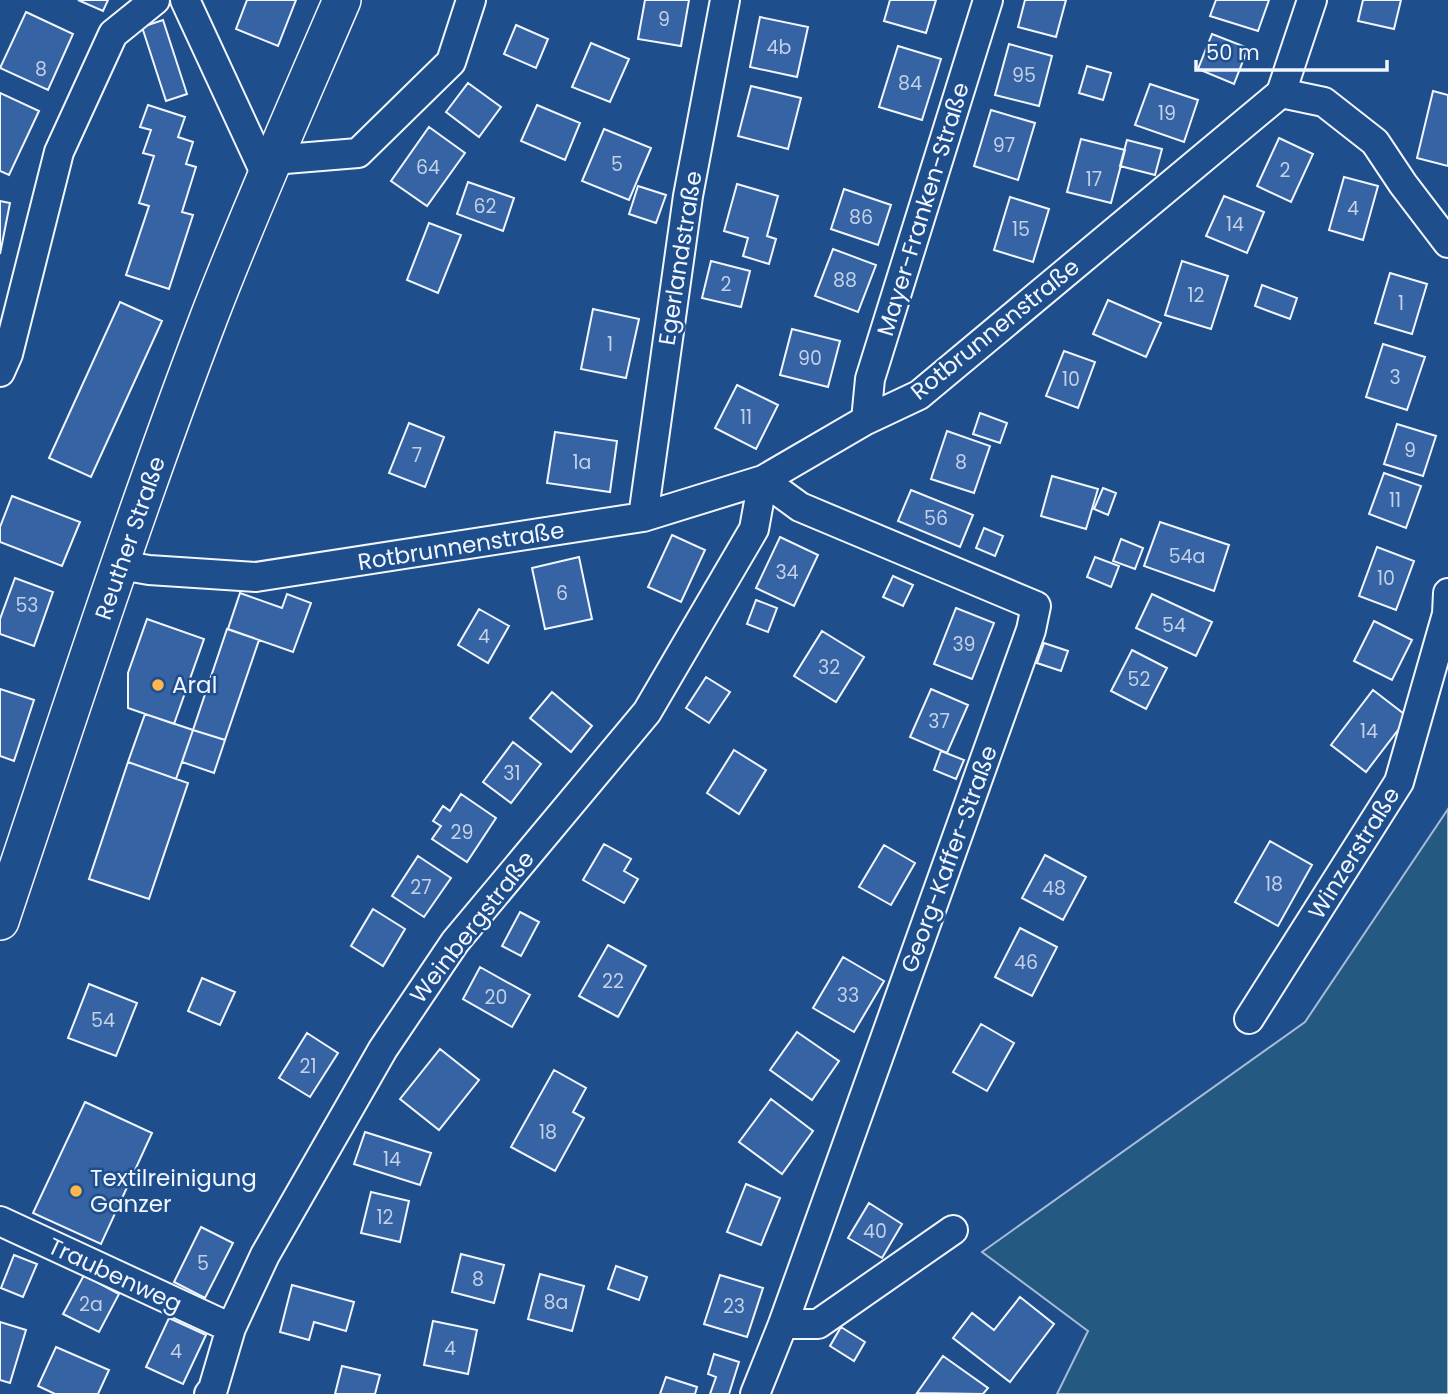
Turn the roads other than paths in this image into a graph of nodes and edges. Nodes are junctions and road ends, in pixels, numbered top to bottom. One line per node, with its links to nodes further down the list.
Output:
1 (155, 0): 11 (street)
2 (185, 0): 9 (street)
3 (342, 0): 9 (main road, Reuther Straße)
4 (471, 0): 9 (street)
5 (725, 0): 14 (street, Egerlandstraße)
6 (988, 0): 12 (street, Mayer-Franken-Straße)
7 (1312, 0): 8 (street)
8 (1281, 93): 10 (street); 12 (street, Rotbrunnenstraße)
9 (270, 169): 15 (main road, Reuther Straße)
10 (1448, 243)
11 (0, 372)
12 (866, 420): 13 (street, Rotbrunnenstraße)
13 (763, 480): 14 (street, Rotbrunnenstraße); 21 (street, Georg-Kaffer-Straße); 22 (street, Weinbergstraße)
14 (643, 517): 15 (street, Rotbrunnenstraße)
15 (120, 565): 17 (main road, Reuther Straße)
16 (1448, 593): 18 (street, Winzerstraße)
17 (0, 921)
18 (1250, 1019)
19 (0, 1221): 22 (street, Traubenweg)
20 (953, 1230): 21 (street)
21 (783, 1324): 24 (street, Georg-Kaffer-Straße)
22 (231, 1328): 23 (street, Weinbergstraße)
23 (214, 1392)
24 (755, 1394)

